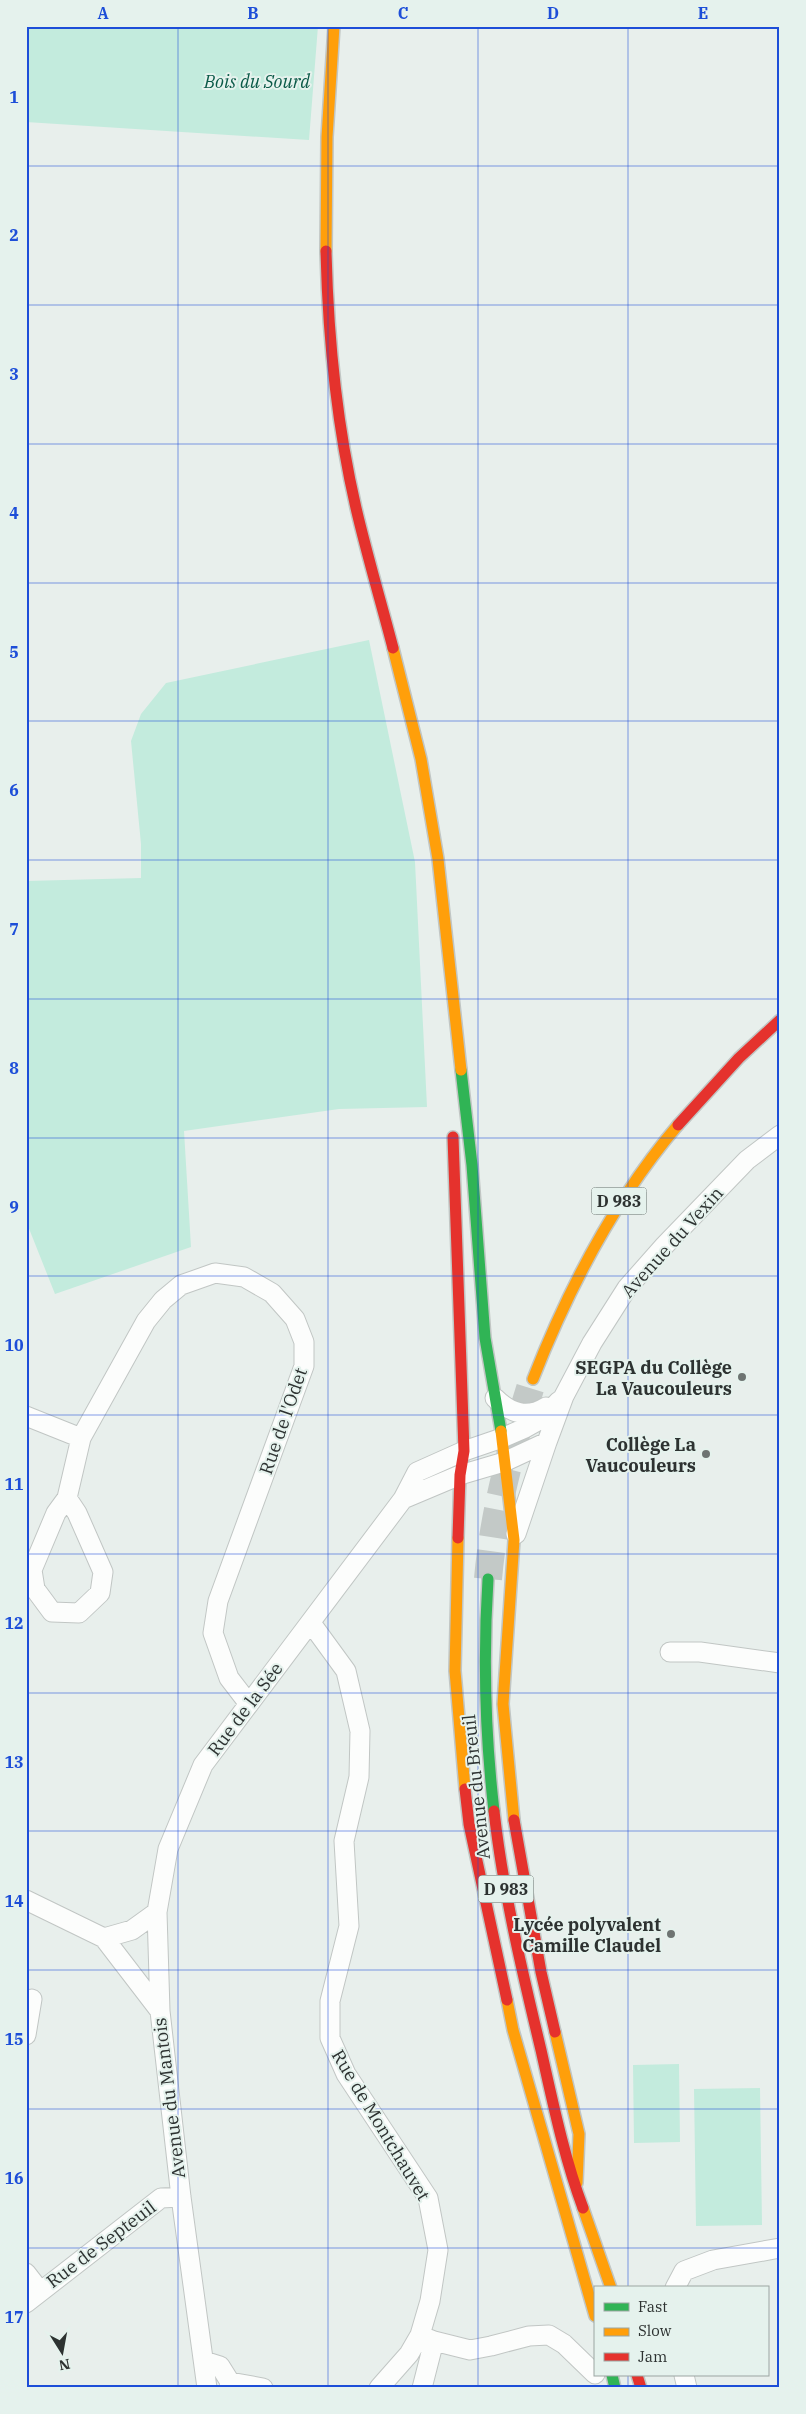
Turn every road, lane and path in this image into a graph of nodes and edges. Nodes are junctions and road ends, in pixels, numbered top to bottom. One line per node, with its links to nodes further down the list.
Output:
1 (334, 26): 3 (main road)
2 (780, 1020): 5 (main road, D 983)
3 (458, 1043): 7 (main road); 12 (main road)
4 (780, 1136): 6 (street, Avenue du Vexin)
5 (533, 1379)
6 (564, 1396): 7 (street); 10 (street, Rue de la Sée); 11 (street, Avenue du Vexin)
7 (495, 1398): 10 (main road)
8 (26, 1416): 9 (street)
9 (81, 1438): 15 (street, Rue de l'Odet); 22 (street, Rue de l'Odet)
10 (502, 1438): 12 (street, Rue de la Sée); 13 (main road)
11 (547, 1442): 13 (street); 17 (street, Avenue du Vexin)
12 (464, 1451): 14 (main road); 16 (street, Rue de la Sée)
13 (504, 1462): 14 (street); 17 (main road)
14 (460, 1476): 16 (street); 37 (main road)
15 (67, 1498): 15 (street, Rue de l'Odet)
16 (403, 1499): 19 (street, Rue de la Sée)
17 (514, 1540): 29 (main road)
18 (488, 1579): 29 (main road, Avenue du Breuil / D 983)
19 (311, 1623): 22 (street, Rue de la Sée); 38 (street, Rue de Montchauvet)
20 (670, 1652): 21 (street)
21 (780, 1663)
22 (249, 1704): 24 (street, Rue de la Sée)
23 (26, 1900): 25 (street, Avenue du Mantois)
24 (157, 1912): 25 (street); 27 (street, Rue de la Sée)
25 (104, 1938): 27 (street, Avenue du Mantois)
26 (32, 1998): 28 (street)
27 (160, 2011): 30 (street, Avenue du Mantois)
28 (26, 2035)
29 (577, 2193): 33 (main road, Avenue du Breuil); 34 (main road, Avenue du Breuil / D 983)
30 (181, 2197): 36 (street, Rue de Septeuil); 39 (street, Avenue du Mantois)
31 (780, 2248): 35 (street)
32 (26, 2273): 36 (street)
33 (595, 2286)
34 (610, 2286)
35 (677, 2286)
36 (33, 2297)
37 (594, 2313)
38 (427, 2338): 40 (street); 46 (street, Rue de Montchauvet); 47 (street)
39 (204, 2360): 43 (street); 44 (street, Avenue du Mantois)
40 (594, 2374)
41 (596, 2376): 48 (street)
42 (637, 2376): 49 (main road)
43 (230, 2385): 45 (street)
44 (207, 2388)
45 (263, 2388)
46 (379, 2388)
47 (422, 2388)
48 (606, 2388)
49 (641, 2388)

